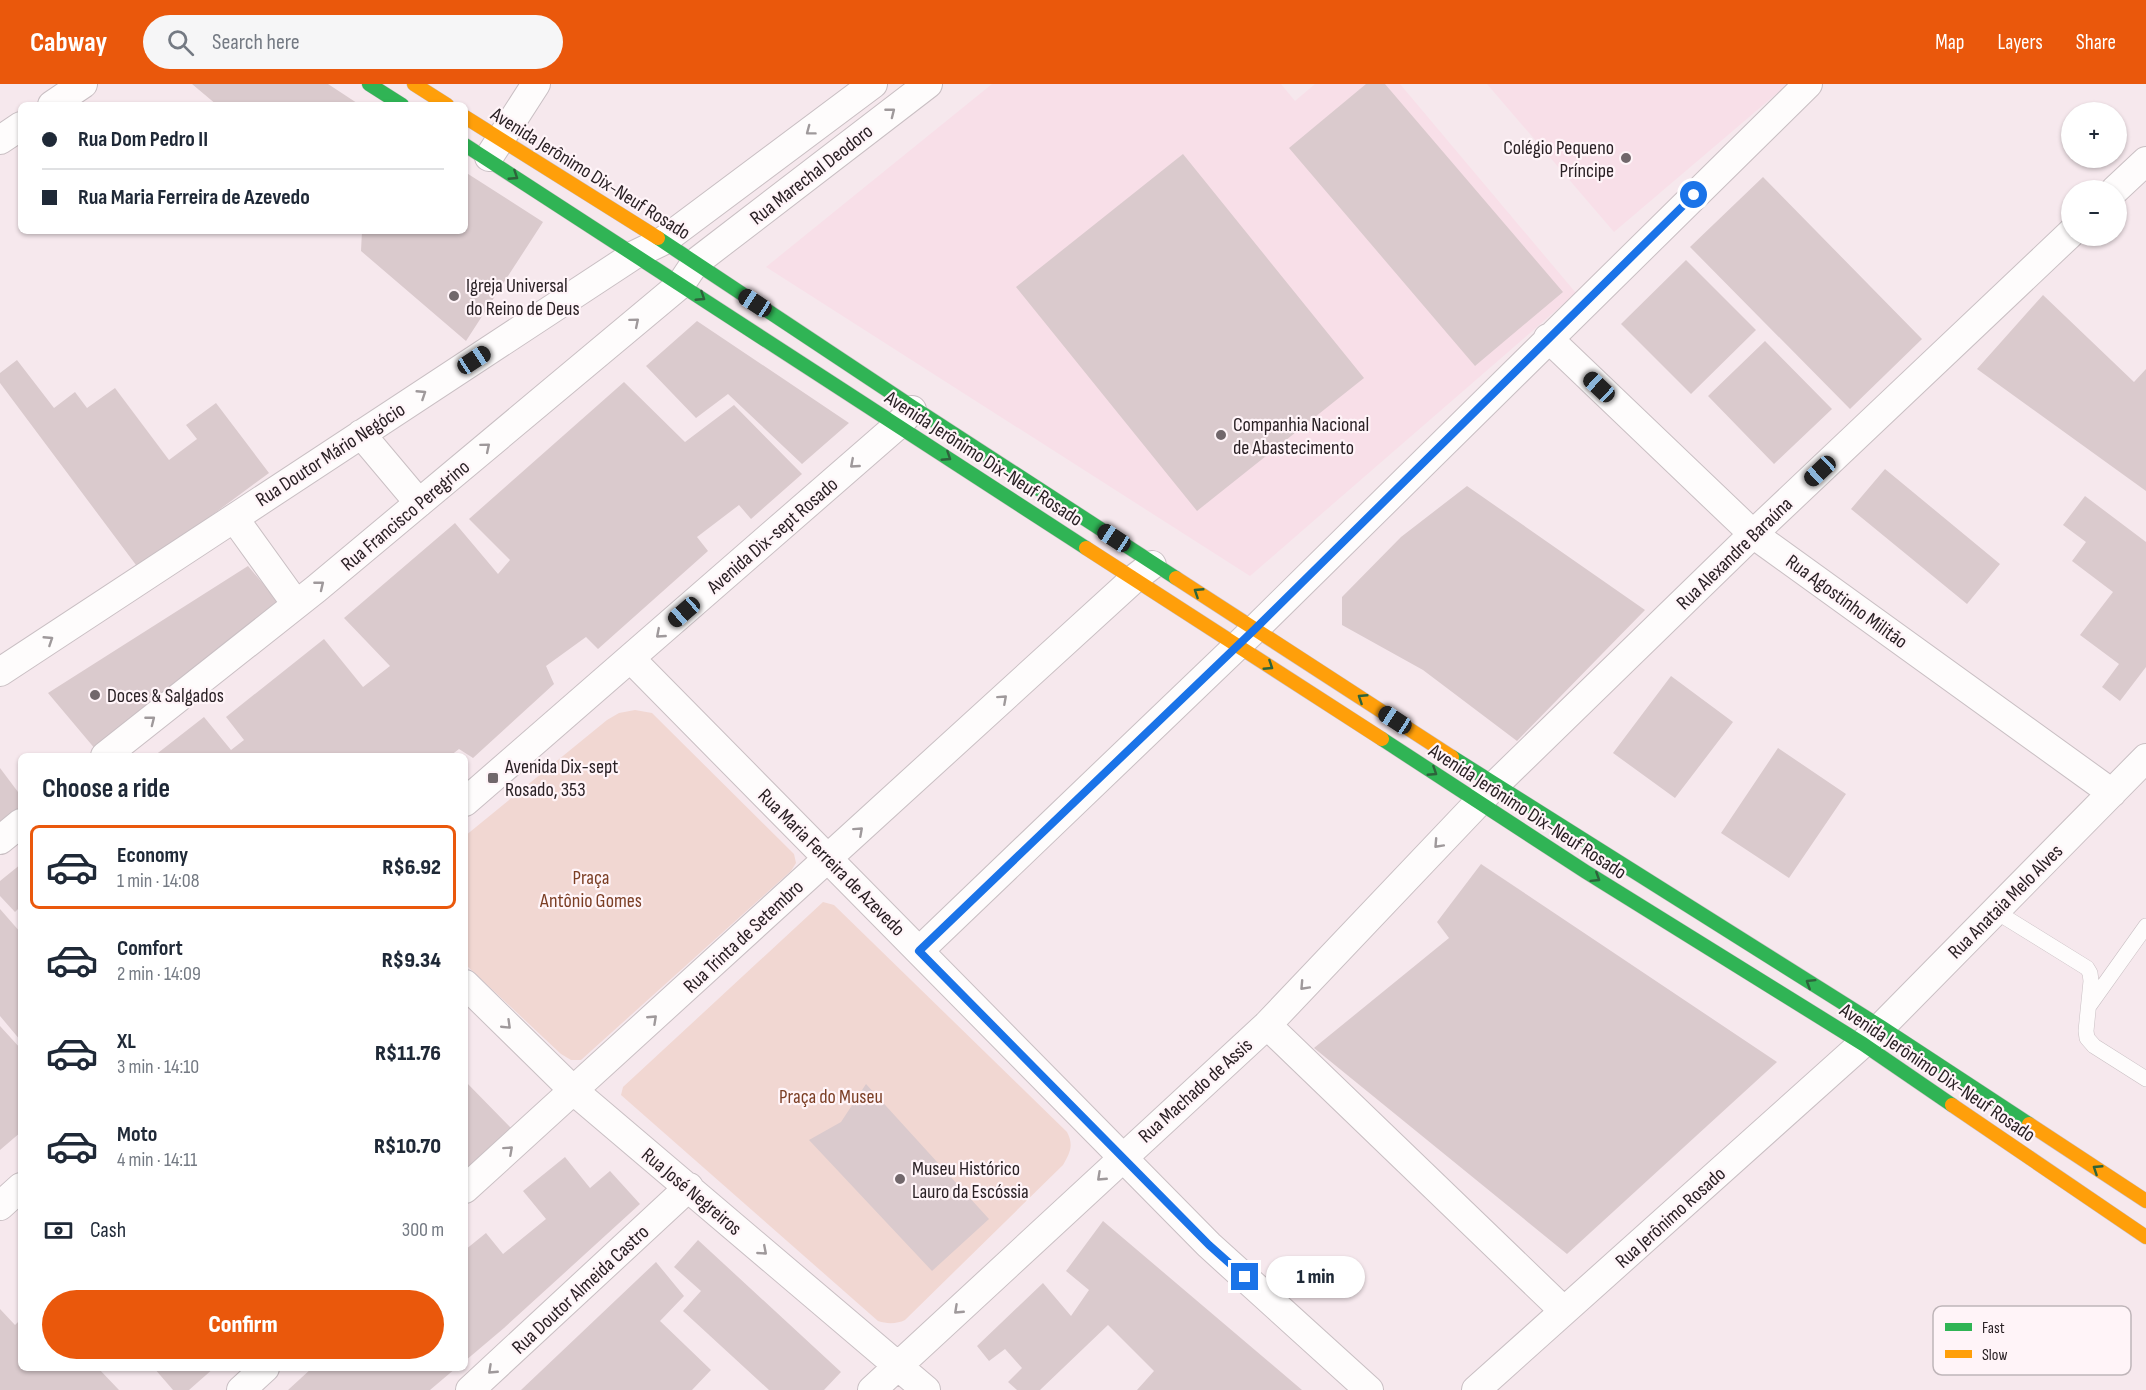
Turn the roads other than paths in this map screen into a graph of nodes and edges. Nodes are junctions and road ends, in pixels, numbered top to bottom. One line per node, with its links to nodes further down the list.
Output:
1 (83, 84): 8 (street)
2 (369, 84): 9 (main road)
3 (414, 84): 10 (main road)
4 (536, 84): 14 (street)
5 (873, 84): 17 (street, Rua Marechal Deodoro, one-way to 17)
6 (928, 84): 20 (street, Rua Marechal Deodoro, one-way to 6)
7 (1808, 84): 21 (street)
8 (56, 102)
9 (397, 102)
10 (442, 102)
11 (468, 122): 14 (main road, Avenida Jerônimo Dix-Neuf Rosado)
12 (18, 128): 13 (street)
13 (0, 140)
14 (484, 148): 17 (main road, Avenida Jerônimo Dix-Neuf Rosado); 19 (main road, Avenida Jerônimo Dix-Neuf Rosado, one-way to 19)
15 (2146, 161): 16 (street)
16 (2126, 180)
17 (663, 241): 19 (street, Rua Doutor Mário Negócio); 20 (main road, Avenida Jerônimo Dix-Neuf Rosado)
18 (2061, 242): 26 (street, Rua Alexandre Baraúna)
19 (634, 255): 20 (street); 23 (street, Rua Doutor Mário Negócio, one-way to 19)
20 (688, 273): 22 (main road, Avenida Jerônimo Dix-Neuf Rosado); 22 (main road, Avenida Jerônimo Dix-Neuf Rosado, one-way to 22); 24 (street, Rua Francisco Peregrino, one-way to 20)
21 (1548, 338): 26 (street, Rua Agostinho Militão); 29 (street)
22 (906, 417): 27 (main road, Avenida Jerônimo Dix-Neuf Rosado); 27 (main road, Avenida Jerônimo Dix-Neuf Rosado, one-way to 27); 30 (street, Avenida Dix-sept Rosado, one-way to 30)
23 (360, 434): 24 (street); 25 (street, Rua Doutor Mário Negócio)
24 (419, 503): 28 (street, Rua Francisco Peregrino, one-way to 24)
25 (234, 518): 28 (street); 31 (street, Rua Doutor Mário Negócio, one-way to 25)
26 (1754, 534): 34 (street, Rua Alexandre Baraúna); 35 (street, Rua Agostinho Militão)
27 (1144, 571): 29 (main road, Avenida Jerônimo Dix-Neuf Rosado, one-way to 27); 29 (main road, Avenida Jerônimo Dix-Neuf Rosado); 39 (street, Rua Trinta de Setembro, one-way to 27)
28 (296, 604): 32 (street, Rua Francisco Peregrino, one-way to 28)
29 (1246, 637): 34 (main road, Avenida Jerônimo Dix-Neuf Rosado, one-way to 29); 34 (main road, Avenida Jerônimo Dix-Neuf Rosado, one-way to 34); 42 (street)
30 (631, 659): 36 (street, Avenida Dix-sept Rosado); 39 (street, Rua Maria Ferreira de Azevedo)
31 (0, 672)
32 (109, 753)
33 (2146, 758): 35 (street, Rua Anataia Melo Alves)
34 (1487, 793): 45 (street, Rua Machado de Assis, one-way to 45); 46 (main road, Avenida Jerônimo Dix-Neuf Rosado, one-way to 34); 46 (main road, Avenida Jerônimo Dix-Neuf Rosado, one-way to 46)
35 (2112, 793): 40 (street, Rua Anataia Melo Alves)
36 (468, 799)
37 (18, 825): 38 (street)
38 (0, 840)
39 (828, 859): 42 (street, Rua Maria Ferreira de Azevedo); 48 (street, Rua Trinta de Setembro, one-way to 39)
40 (1995, 911): 44 (lane); 46 (street, Rua Anataia Melo Alves)
41 (2146, 926): 44 (lane)
42 (919, 951): 49 (street, Rua Maria Ferreira de Azevedo)
43 (468, 987): 48 (street, Rua José Negreiros, one-way to 48)
44 (2088, 1006): 47 (lane)
45 (1267, 1025): 49 (street, Rua Machado de Assis); 56 (street)
46 (1872, 1036): 53 (main road, Avenida Jerônimo Dix-Neuf Rosado, one-way to 46); 55 (main road, Avenida Jerônimo Dix-Neuf Rosado); 56 (street, Rua Jerônimo Rosado)
47 (2146, 1079)
48 (574, 1091): 50 (street, Rua Trinta de Setembro, one-way to 48); 51 (street, Rua José Negreiros)
49 (1123, 1156): 57 (street, Rua Machado de Assis, one-way to 57); 63 (street, Rua Maria Ferreira de Azevedo)
50 (468, 1186)
51 (689, 1187): 57 (street, Rua José Negreiros, one-way to 57); 60 (street, Rua Doutor Almeida Castro, one-way to 60)
52 (18, 1190): 54 (street)
53 (2146, 1201)
54 (0, 1206)
55 (2146, 1236)
56 (1564, 1311): 64 (street, Rua Jerônimo Rosado)
57 (897, 1366): 61 (street, Rua Machado de Assis); 62 (street, Rua José Negreiros)
58 (262, 1371): 59 (street)
59 (241, 1390)
60 (471, 1390)
61 (872, 1390)
62 (926, 1390)
63 (1369, 1390)
64 (1476, 1390)

